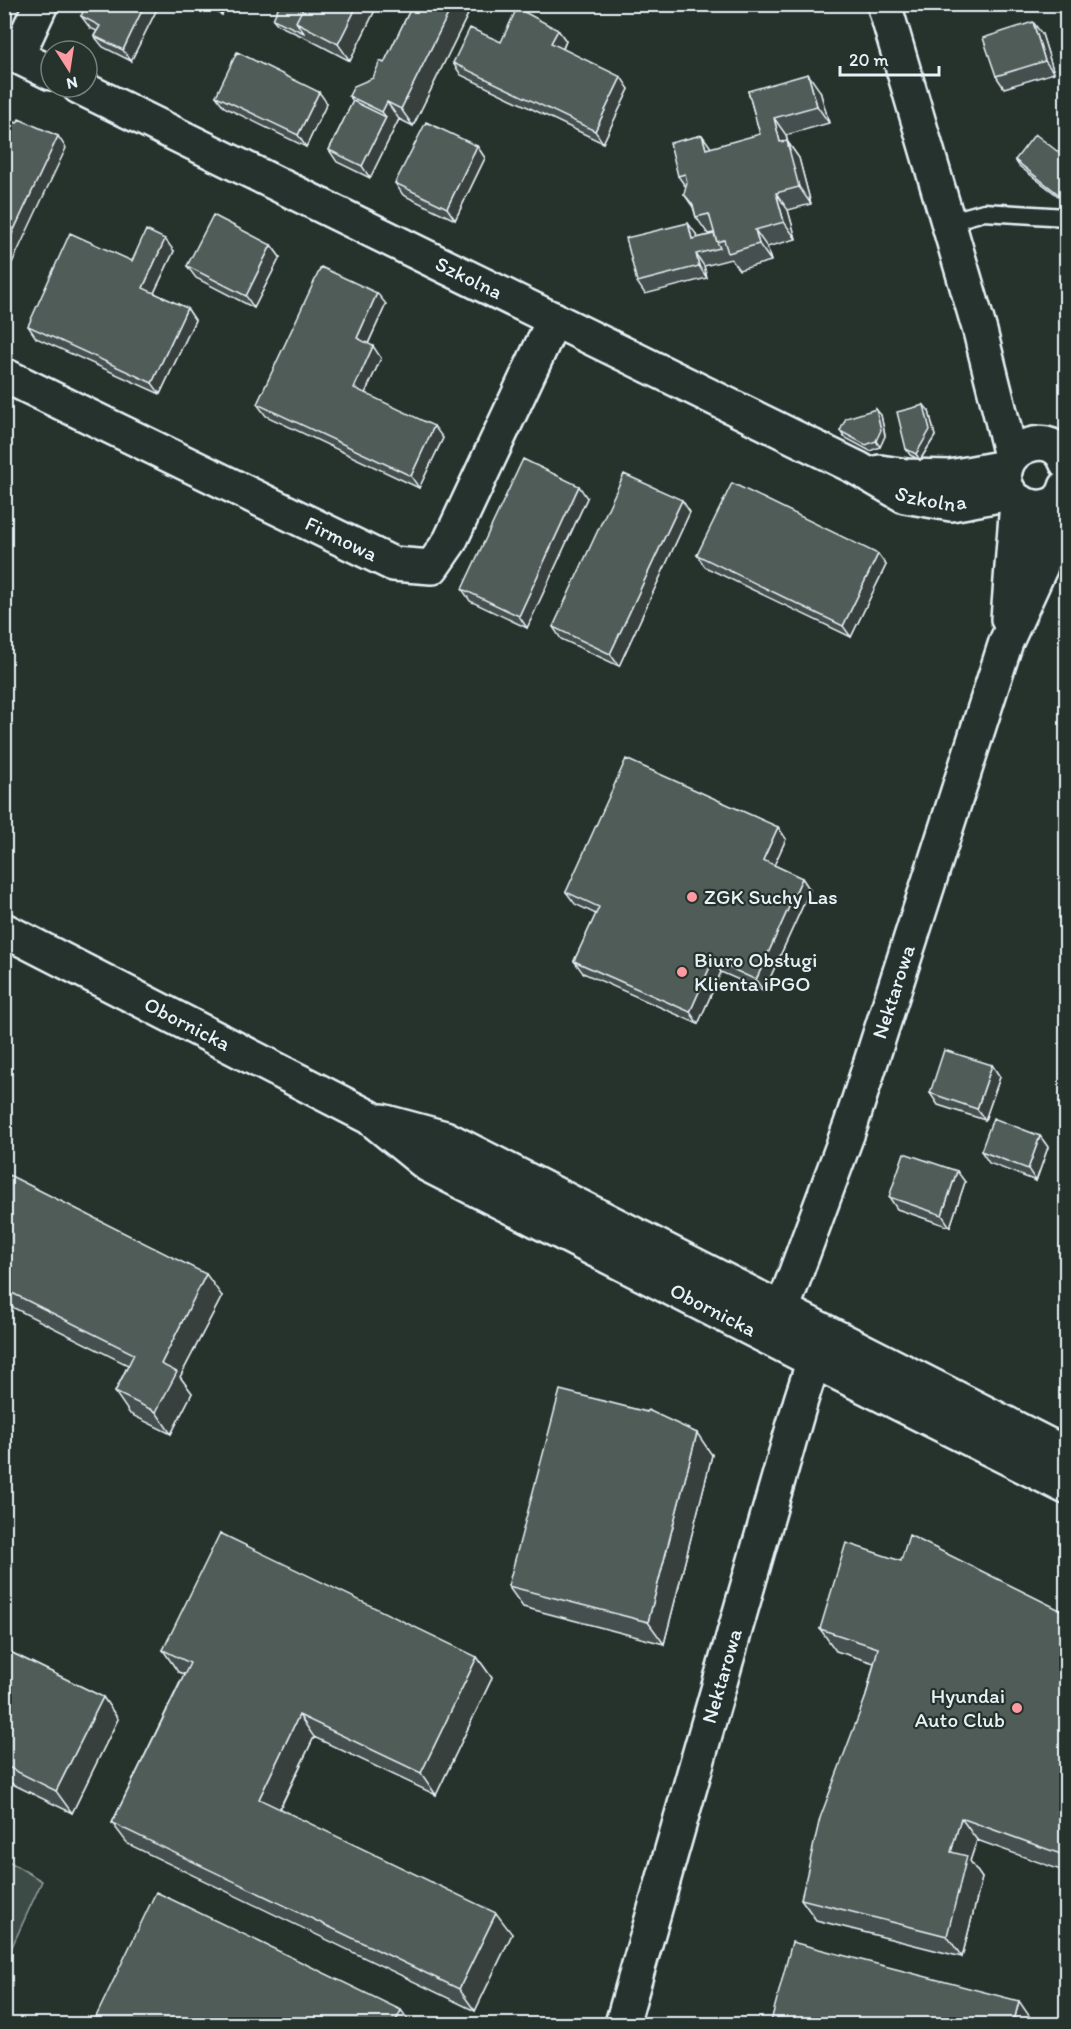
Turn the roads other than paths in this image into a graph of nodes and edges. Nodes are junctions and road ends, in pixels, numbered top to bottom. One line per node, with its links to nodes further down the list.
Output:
1 (41, 4): 3 (street)
2 (884, 4): 7 (street)
3 (11, 53): 4 (street)
4 (39, 67)
5 (99, 97): 8 (street, Szkolna)
6 (1066, 217): 7 (lane)
7 (948, 222): 10 (street)
8 (554, 319): 9 (street, Firmowa); 10 (street, Szkolna)
9 (4, 375)
10 (1043, 473): 12 (street, Nektarowa)
11 (4, 930): 12 (street, Obornicka)
12 (777, 1325): 13 (street, Obornicka); 14 (street, Obornicka)
13 (823, 1330): 14 (street, Nektarowa); 15 (street, Obornicka)
14 (814, 1361): 16 (street, Obornicka); 17 (street, Nektarowa)
15 (1066, 1454)
16 (1066, 1487)
17 (622, 2025)

